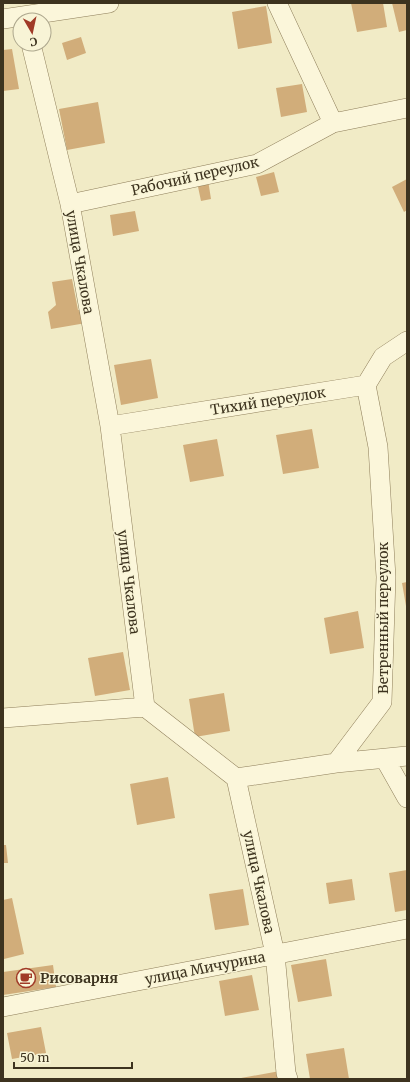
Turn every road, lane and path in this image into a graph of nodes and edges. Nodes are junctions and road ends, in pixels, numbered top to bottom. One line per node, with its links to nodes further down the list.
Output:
1 (109, 3): 3 (street)
2 (277, 3): 6 (street)
3 (32, 12)
4 (33, 52): 7 (street, улица Чкалова)
5 (407, 108): 6 (street, Рабочий переулок)
6 (333, 123): 7 (street, Рабочий переулок)
7 (70, 204): 10 (street, улица Чкалова)
8 (407, 341): 9 (street)
9 (366, 385): 10 (street, Тихий переулок); 15 (street, Ветренный переулок)
10 (110, 426): 11 (street, улица Чкалова)
11 (145, 707): 12 (street); 16 (street)
12 (3, 718)
13 (407, 756): 14 (street)
14 (385, 759): 15 (street); 17 (street)
15 (336, 763): 16 (street)
16 (236, 778): 19 (street, улица Чкалова)
17 (407, 798)
18 (407, 929): 19 (street, улица Мичурина)
19 (275, 954): 20 (street, улица Мичурина); 21 (street, улица Чкалова)
20 (3, 1007)
21 (288, 1079)

